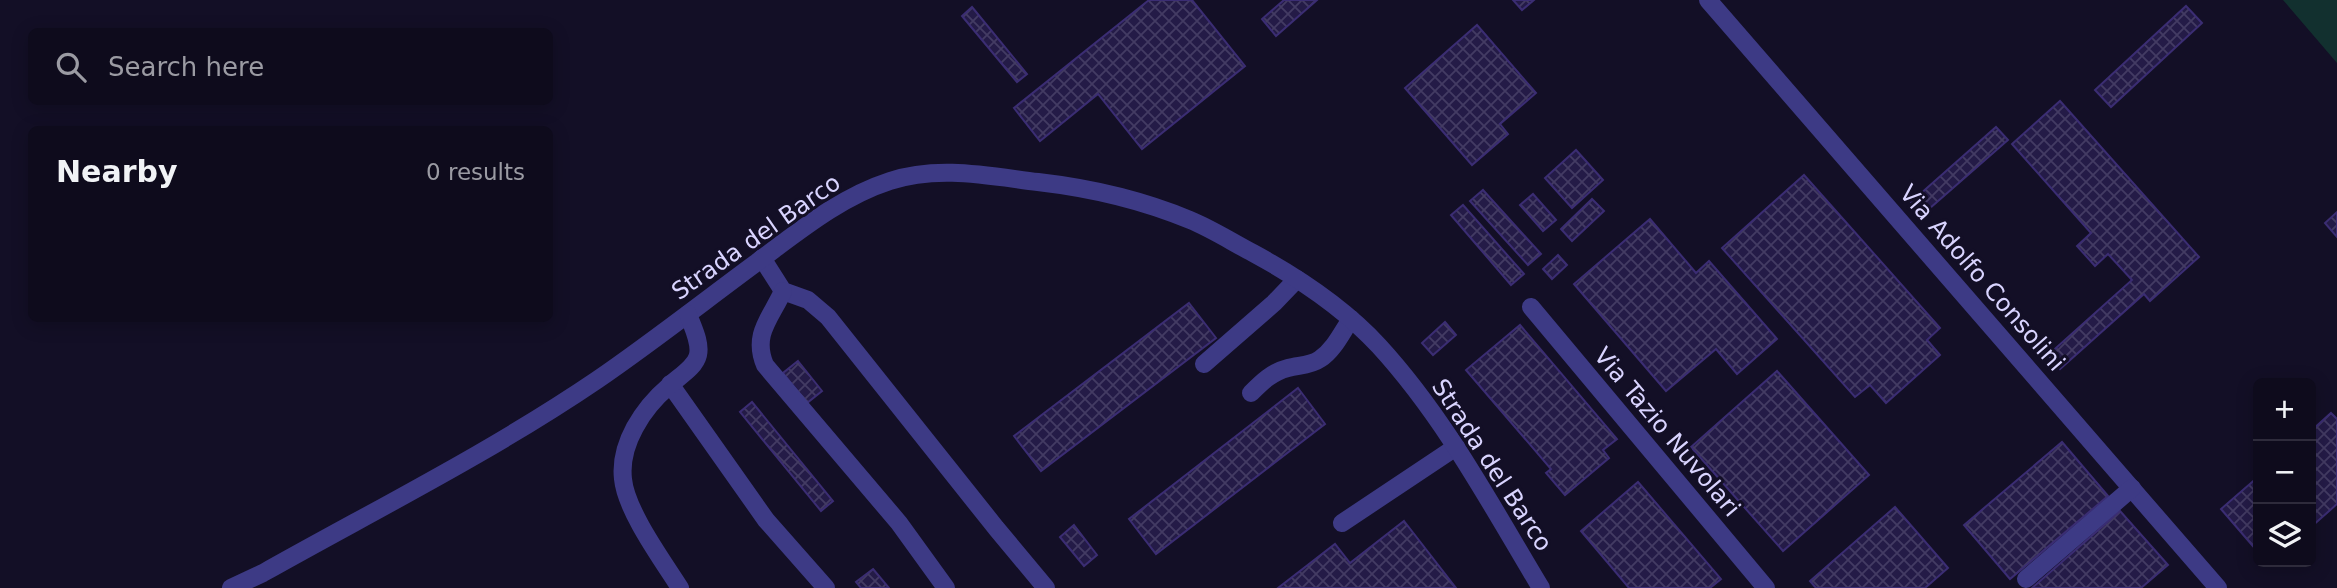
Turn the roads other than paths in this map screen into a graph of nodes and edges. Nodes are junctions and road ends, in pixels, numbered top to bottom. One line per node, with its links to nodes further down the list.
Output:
1 (1709, 0): 12 (street, Via Adolfo Consolini)
2 (762, 258): 3 (street, Strada del Barco); 4 (street); 6 (street, Strada del Barco)
3 (1297, 279): 7 (street, Strada del Barco); 8 (street)
4 (783, 291): 18 (street); 19 (street)
5 (1531, 307): 21 (street, Via Tazio Nuvolari)
6 (688, 314): 9 (street); 15 (street, Strada del Barco)
7 (1351, 319): 10 (street); 11 (street, Strada del Barco)
8 (1204, 364)
9 (670, 384): 16 (street); 17 (street)
10 (1251, 393)
11 (1456, 447): 13 (street); 20 (street, Strada del Barco)
12 (2132, 488): 14 (street); 22 (street, Via Adolfo Consolini)
13 (1342, 523)
14 (2026, 579)
15 (230, 588)
16 (680, 588)
17 (826, 588)
18 (946, 588)
19 (1046, 588)
20 (1541, 588)
21 (1766, 588)
22 (2218, 588)

